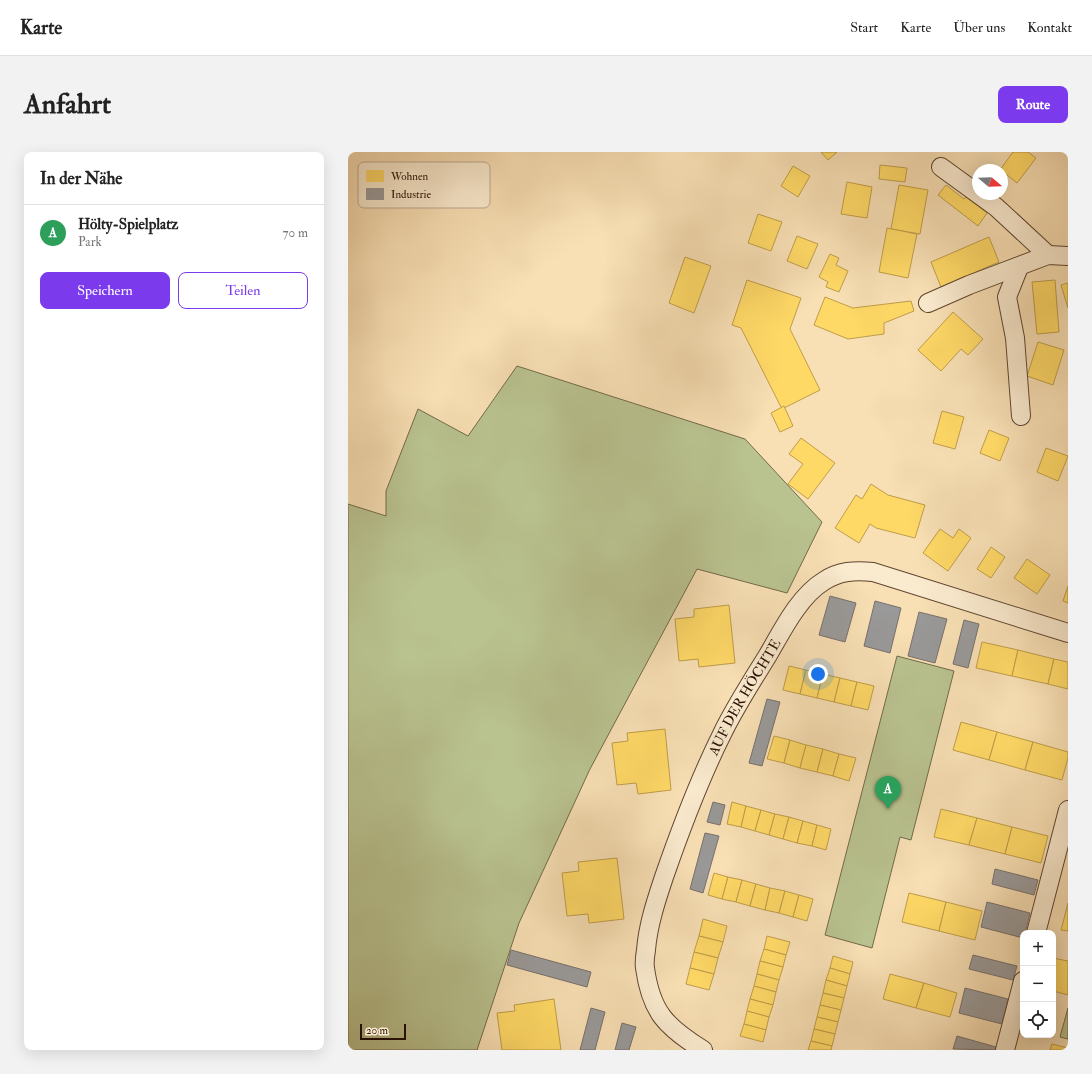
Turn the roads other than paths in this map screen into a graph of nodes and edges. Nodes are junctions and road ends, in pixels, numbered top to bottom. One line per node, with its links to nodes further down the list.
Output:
1 (941, 167): 2 (street)
2 (1048, 255): 3 (street); 4 (street)
3 (1068, 256)
4 (1019, 266): 5 (street); 6 (street)
5 (928, 303)
6 (1021, 416)
7 (1068, 632): 11 (street, AUF DER HÖCHTE)
8 (1068, 810): 9 (street)
9 (1037, 930)
10 (1020, 992): 12 (street)
11 (703, 1050)
12 (1005, 1050)

